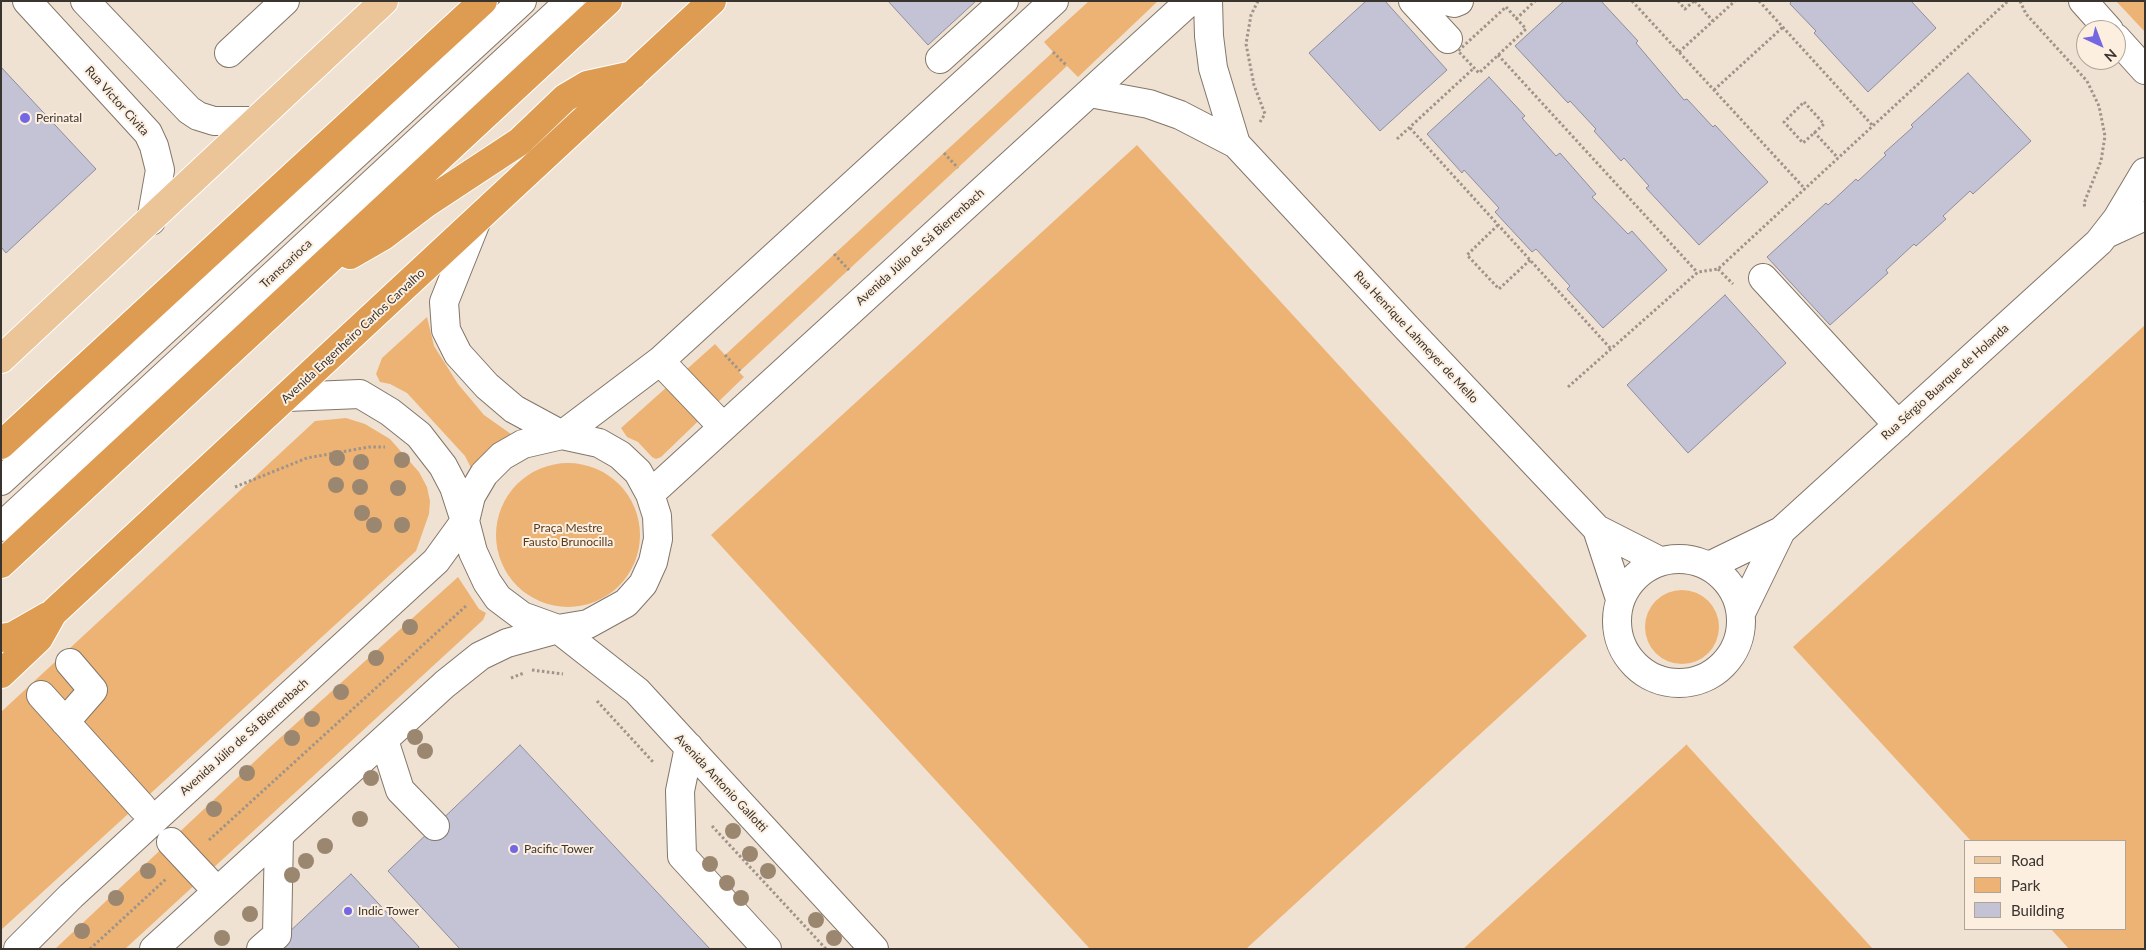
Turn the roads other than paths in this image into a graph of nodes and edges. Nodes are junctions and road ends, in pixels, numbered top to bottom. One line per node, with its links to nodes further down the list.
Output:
1 (27, 1): 30 (street, Rua Victor Civita)
2 (85, 1): 26 (street)
3 (285, 1): 21 (street)
4 (384, 1): 26 (main road)
5 (482, 1): 41 (highway)
6 (522, 1): 42 (street)
7 (570, 1): 45 (street, Transcarioca)
8 (608, 1): 33 (highway)
9 (712, 1): 24 (highway, Avenida Engenheiro Carlos Carvalho)
10 (1004, 1): 22 (street)
11 (1054, 1): 36 (street)
12 (1190, 1): 25 (street, Avenida Júlio de Sá Bierrenbach)
13 (1208, 1): 27 (street, Rua Henrique Lahmeyer de Mello)
14 (1413, 1): 19 (street)
15 (1446, 1): 16 (street)
16 (1459, 1)
17 (2083, 1): 18 (street)
18 (2100, 20)
19 (1448, 39)
20 (2126, 49): 23 (street)
21 (229, 54)
22 (940, 59)
23 (2145, 70)
24 (634, 75): 31 (highway, Avenida Engenheiro Carlos Carvalho); 33 (highway)
25 (1090, 93): 27 (street, Rua Henrique Lahmeyer de Mello); 39 (street, Avenida Júlio de Sá Bierrenbach)
26 (255, 121): 30 (main road)
27 (1236, 144): 46 (street, Rua Henrique Lahmeyer de Mello)
28 (2145, 172): 32 (street, Rua Sérgio Buarque de Holanda)
29 (2145, 216): 32 (street, Rua Sérgio Buarque de Holanda)
30 (151, 221): 35 (main road)
31 (476, 222): 37 (highway, Avenida Engenheiro Carlos Carvalho); 40 (street)
32 (2099, 224): 38 (street, Rua Sérgio Buarque de Holanda)
33 (319, 269): 49 (highway)
34 (1764, 278): 38 (street)
35 (1, 359)
36 (660, 361): 39 (street); 40 (street)
37 (287, 397): 44 (street); 52 (highway, Avenida Engenheiro Carlos Carvalho)
38 (1898, 425): 47 (street, Rua Sérgio Buarque de Holanda)
39 (723, 427): 43 (street, Avenida Júlio de Sá Bierrenbach)
40 (562, 435): 43 (street); 44 (street)
41 (1, 445)
42 (1, 481)
43 (650, 494): 54 (street)
44 (466, 521): 54 (street); 67 (street, Avenida Júlio de Sá Bierrenbach)
45 (1, 527)
46 (1598, 529): 48 (street, Rua Henrique Lahmeyer de Mello); 51 (street, Rua Henrique Lahmeyer de Mello)
47 (1781, 532): 50 (street, Rua Sérgio Buarque de Holanda); 53 (street, Rua Sérgio Buarque de Holanda)
48 (1660, 561): 50 (street); 51 (street)
49 (1, 564)
50 (1709, 566): 53 (street)
51 (1620, 599): 53 (street)
52 (53, 613): 55 (highway); 57 (highway, Avenida Engenheiro Carlos Carvalho)
53 (1741, 613)
54 (558, 629): 60 (street); 61 (street, Avenida Antonio Gallotti)
55 (1, 638)
56 (70, 663): 59 (street)
57 (1, 674)
58 (40, 695): 59 (street)
59 (65, 722): 62 (street)
60 (384, 740): 63 (street); 64 (street)
61 (689, 747): 70 (street); 71 (street, Avenida Antonio Gallotti)
62 (142, 807)
63 (435, 826)
64 (279, 836): 66 (street); 69 (street)
65 (179, 851): 66 (street)
66 (217, 892): 68 (street)
67 (18, 949)
68 (154, 949)
69 (262, 949)
70 (767, 949)
71 (874, 949)

